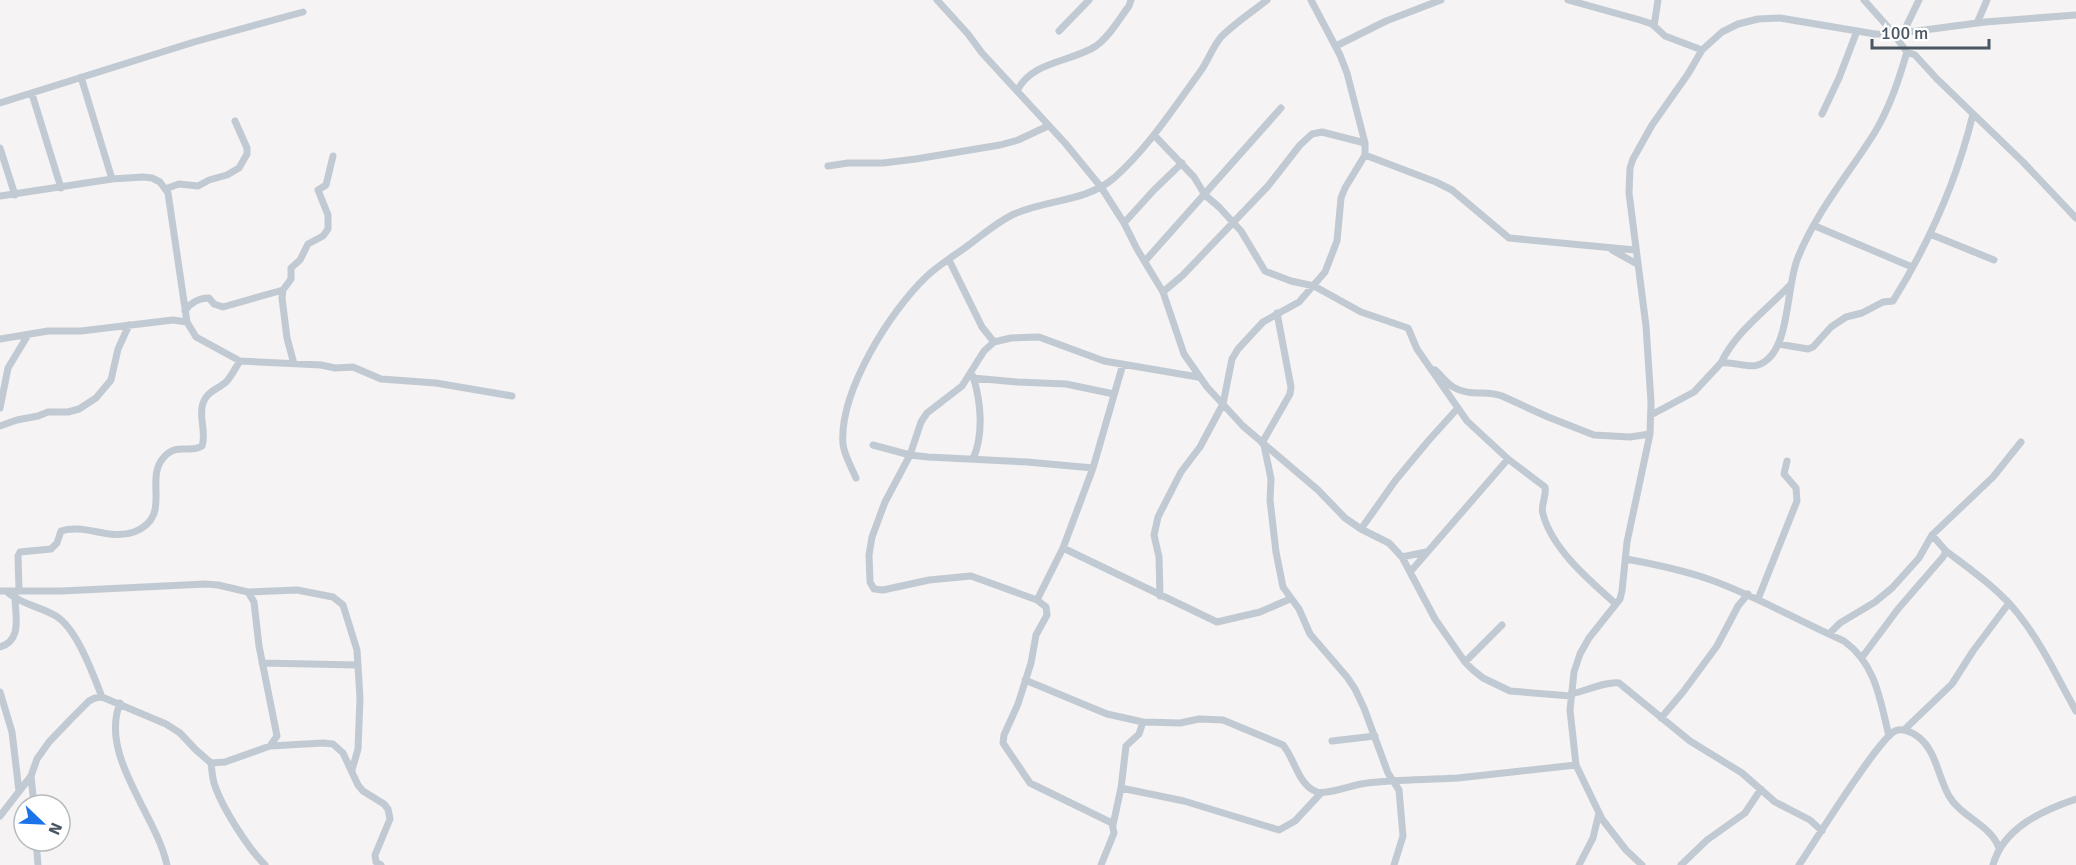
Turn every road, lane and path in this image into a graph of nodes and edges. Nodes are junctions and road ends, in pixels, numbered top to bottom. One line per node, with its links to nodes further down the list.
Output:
1 (937, 0): 24 (street)
2 (1089, 0): 17 (street)
3 (1131, 0): 24 (street)
4 (1267, 0): 32 (street)
5 (1311, 0): 20 (street)
6 (1441, 0): 20 (street)
7 (1568, 0): 15 (street)
8 (1658, 0): 15 (street)
9 (1864, 0): 19 (street)
10 (1918, 0): 18 (street)
11 (1987, 0): 14 (street)
12 (303, 12): 23 (street)
13 (2076, 15): 14 (street)
14 (1977, 23): 18 (street)
15 (1654, 26): 21 (street)
16 (1857, 31): 19 (street); 21 (street); 28 (street)
17 (1059, 32)
18 (1903, 33): 19 (street)
19 (1894, 34): 22 (street)
20 (1336, 46): 33 (street)
21 (1702, 50): 52 (street)
22 (1907, 52): 29 (street); 49 (street)
23 (81, 77): 25 (street); 39 (street)
24 (1017, 91): 31 (street)
25 (32, 94): 26 (street); 41 (street)
26 (0, 103)
27 (1281, 108): 44 (street)
28 (1822, 114)
29 (1973, 114): 46 (street); 50 (street)
30 (235, 121): 42 (street)
31 (1048, 126): 38 (street); 40 (street)
32 (1154, 135): 37 (street); 40 (street)
33 (1365, 143): 35 (street); 47 (street)
34 (0, 148): 43 (street)
35 (1365, 154): 51 (street); 59 (street)
36 (333, 156): 60 (street)
37 (1182, 163): 44 (street); 48 (street)
38 (828, 166)
39 (112, 179): 41 (street); 42 (street)
40 (1101, 187): 48 (street); 53 (street)
41 (61, 188): 43 (street)
42 (165, 189): 62 (street)
43 (15, 195): 45 (street)
44 (1205, 195): 47 (street); 55 (street)
45 (0, 196)
46 (2076, 218)
47 (1233, 222): 59 (street); 61 (street)
48 (1124, 223): 55 (street)
49 (1815, 226): 57 (street); 58 (street)
50 (1930, 234): 54 (street); 57 (street)
51 (1610, 248): 52 (street); 56 (street)
52 (1635, 250): 56 (street)
53 (949, 260): 68 (street); 93 (street)
54 (1994, 260)
55 (1145, 261): 61 (street)
56 (1637, 264): 82 (street)
57 (1912, 267): 69 (street)
58 (1790, 285): 69 (street); 71 (street)
59 (1314, 286): 63 (street); 74 (street)
60 (283, 290): 62 (street); 72 (street)
61 (1163, 292): 76 (street)
62 (186, 308): 64 (street)
63 (1277, 313): 79 (street); 86 (street)
64 (183, 321): 65 (street); 70 (street)
65 (129, 325): 66 (street); 83 (street)
66 (28, 334): 67 (street); 80 (street)
67 (0, 339)
68 (994, 342): 73 (street); 75 (street)
69 (1778, 344): 71 (street)
70 (240, 361): 72 (street); 104 (street)
71 (1721, 363): 82 (street)
72 (294, 364): 78 (street)
73 (1123, 364): 76 (street); 77 (street)
74 (1430, 367): 81 (street); 84 (street)
75 (972, 374): 77 (street); 88 (street); 89 (street)
76 (1198, 376): 79 (street)
77 (1114, 394): 92 (street)
78 (512, 396)
79 (1223, 404): 86 (street); 106 (street)
80 (0, 408)
81 (1457, 409): 90 (street); 94 (street)
82 (1650, 415): 84 (street)
83 (0, 426)
84 (1650, 434): 100 (street)
85 (2021, 442): 95 (street)
86 (1263, 444): 94 (street); 107 (street)
87 (873, 445): 88 (street)
88 (910, 455): 89 (street); 109 (street)
89 (973, 459): 92 (street)
90 (1508, 459): 98 (street); 111 (street)
91 (1787, 461): 108 (street)
92 (1093, 468): 96 (street)
93 (856, 478)
94 (1361, 529): 99 (street)
95 (1932, 535): 97 (street); 113 (street)
96 (1063, 548): 106 (street); 109 (street)
97 (1946, 551): 110 (street); 115 (street)
98 (1426, 552): 99 (street); 101 (street)
99 (1402, 557): 101 (street)
100 (1626, 559): 105 (street); 111 (street)
101 (1411, 571): 116 (street)
102 (3, 591): 104 (street)
103 (248, 591): 104 (street); 117 (street); 118 (street)
104 (16, 593): 114 (street); 122 (street)
105 (1748, 594): 108 (street); 125 (street)
106 (1160, 596): 107 (street)
107 (1290, 598): 129 (street)
108 (1758, 599): 113 (street)
109 (1037, 600): 119 (street)
110 (2009, 603): 124 (street); 127 (street)
111 (1616, 604): 121 (street)
112 (1502, 625): 116 (street)
113 (1829, 634): 115 (street)
114 (0, 647)
115 (1859, 655): 130 (street)
116 (1465, 662): 121 (street)
117 (262, 663): 118 (street); 128 (street)
118 (358, 665): 136 (street)
119 (1025, 680): 126 (street); 147 (street)
120 (0, 692): 141 (street)
121 (1571, 695): 125 (street); 135 (street)
122 (102, 697): 123 (street); 137 (street)
123 (120, 703): 134 (street); 151 (street)
124 (2076, 711)
125 (1661, 718): 140 (street)
126 (1143, 722): 139 (street); 143 (street)
127 (1904, 730): 130 (street); 149 (street)
128 (277, 736): 132 (street); 133 (street)
129 (1375, 736): 131 (street); 138 (street)
130 (1889, 736): 148 (street)
131 (1332, 741)
132 (270, 746): 133 (street); 134 (street)
133 (289, 746): 136 (street)
134 (211, 763): 152 (street)
135 (1576, 765): 138 (street); 145 (street)
136 (352, 770): 150 (street)
137 (31, 776): 141 (street); 142 (street)
138 (1393, 779): 143 (street); 154 (street)
139 (1121, 788): 143 (street); 147 (street)
140 (1761, 789): 148 (street); 157 (street)
141 (19, 791): 146 (street)
142 (33, 793)
143 (1321, 793)
144 (2076, 799): 149 (street)
145 (1599, 813): 155 (street); 156 (street)
146 (0, 816)
147 (1113, 825): 153 (street)
148 (1822, 831): 158 (street)
149 (1999, 848): 159 (street)
150 (375, 864)
151 (167, 865)
152 (265, 865)
153 (1101, 865)
154 (1394, 865)
155 (1579, 865)
156 (1642, 865)
157 (1681, 865)
158 (1798, 865)
159 (1993, 865)

